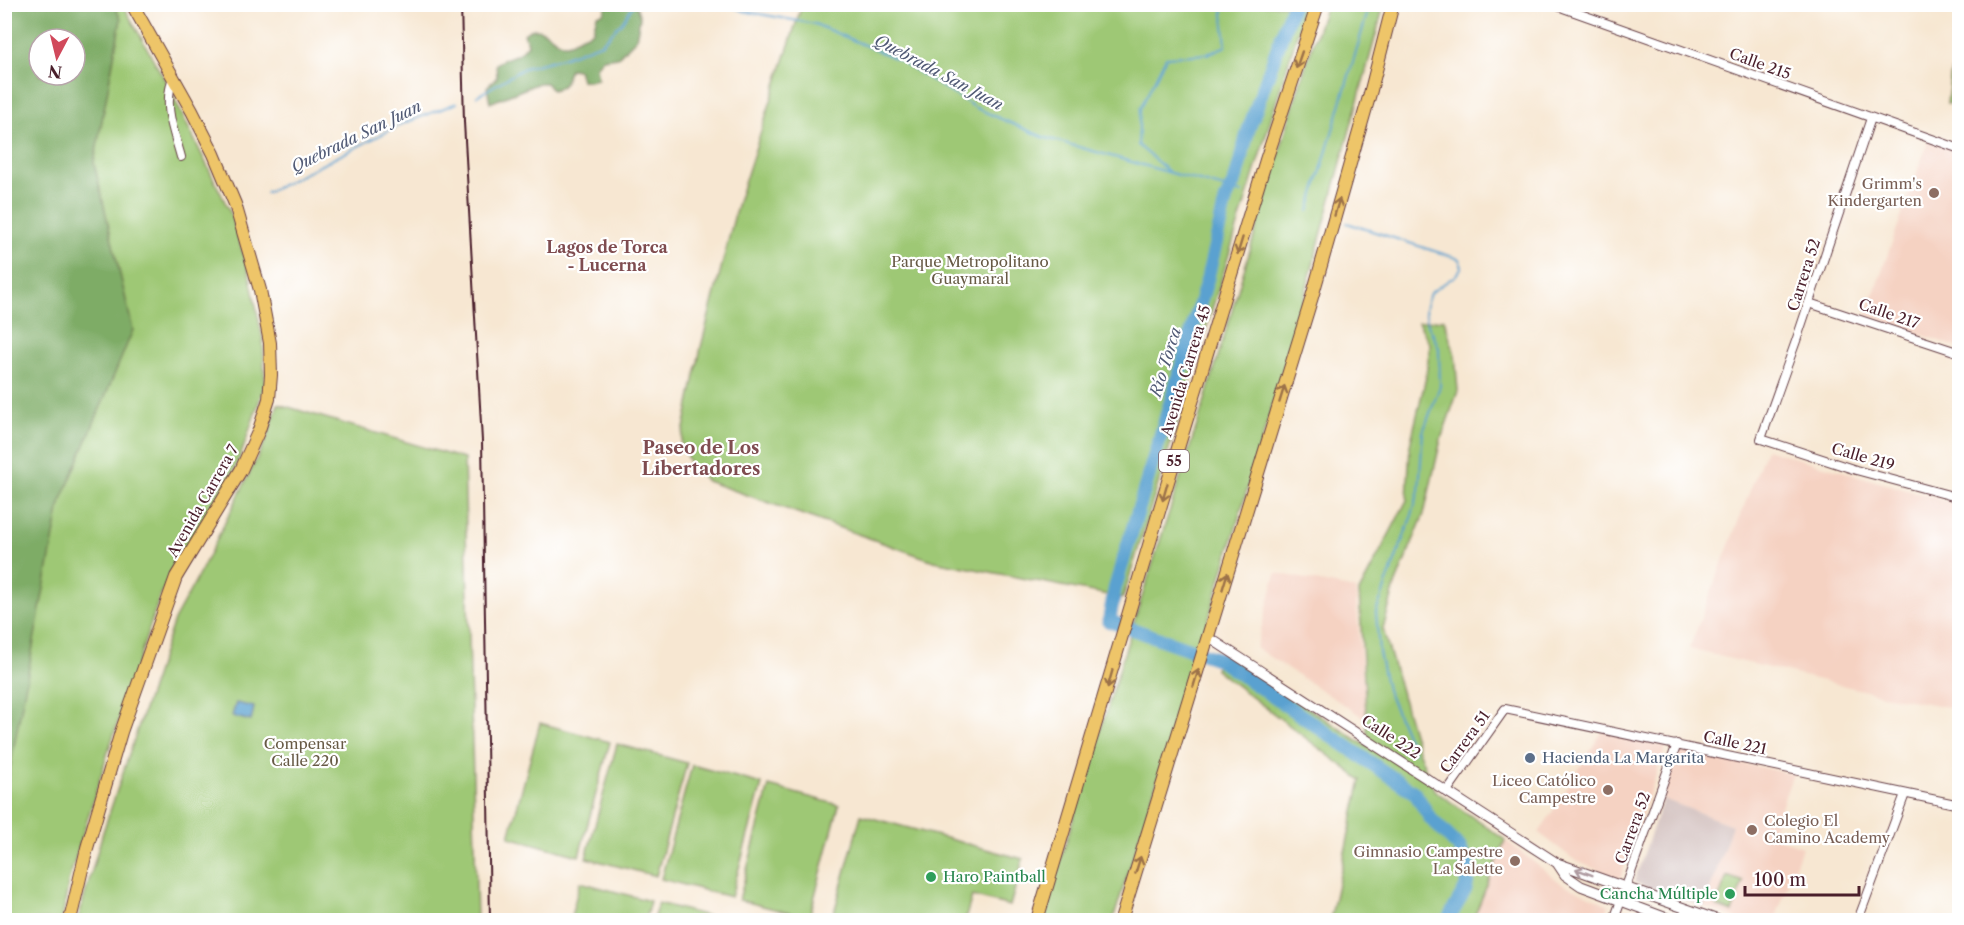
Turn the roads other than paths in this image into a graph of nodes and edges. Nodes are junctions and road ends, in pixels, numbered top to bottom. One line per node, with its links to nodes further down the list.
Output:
1 (132, 4): 5 (main road, Avenida Carrera 7)
2 (1318, 4): 23 (main road, Avenida Carrera 45 / 55, one-way to 23)
3 (1393, 4): 13 (main road, one-way to 3)
4 (1552, 4): 6 (street, Calle 215)
5 (173, 77): 8 (street); 22 (main road, Avenida Carrera 7)
6 (1871, 118): 7 (street, Calle 215); 9 (street, Carrera 52)
7 (1959, 149)
8 (181, 157)
9 (1809, 303): 10 (street, Calle 217); 11 (street, Carrera 52)
10 (1959, 352)
11 (1761, 439): 12 (street, Calle 219)
12 (1959, 498)
13 (1208, 637): 16 (street, Calle 222); 24 (main road, one-way to 13)
14 (1505, 709): 15 (street, Calle 221); 16 (street, Carrera 51)
15 (1677, 744): 17 (street, Calle 221); 20 (street, Carrera 52)
16 (1447, 791): 19 (street, Calle 222)
17 (1905, 794): 18 (street, Calle 221); 28 (street)
18 (1959, 805)
19 (1557, 863): 20 (street, Calle 222, one-way to 19); 21 (street, Calle 222)
20 (1626, 888): 21 (street, Carrera 52); 27 (street, Calle 222)
21 (1621, 902): 25 (street, Carrera 52); 26 (street, Calle 222)
22 (70, 921)
23 (1037, 921)
24 (1121, 921)
25 (1614, 921)
26 (1672, 921)
27 (1718, 921)
28 (1858, 921)

